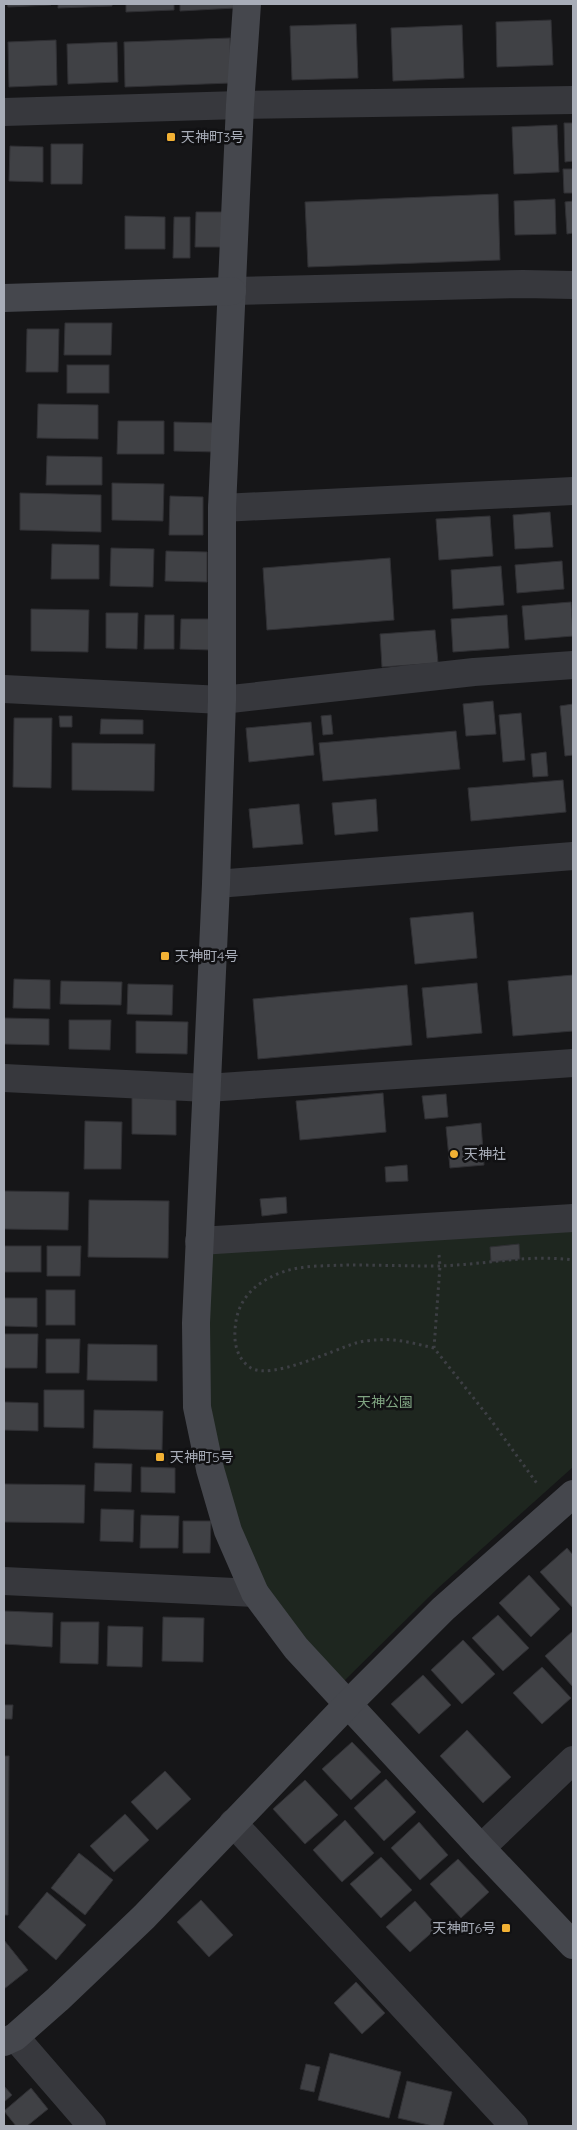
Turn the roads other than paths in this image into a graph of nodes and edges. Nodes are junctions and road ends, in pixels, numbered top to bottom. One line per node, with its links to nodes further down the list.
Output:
1 (247, 4): 3 (street)
2 (573, 100): 3 (street)
3 (240, 105): 4 (street); 6 (street)
4 (4, 112)
5 (573, 285): 6 (street)
6 (232, 291): 7 (street); 9 (street)
7 (4, 298)
8 (573, 491): 9 (street)
9 (222, 508): 12 (street)
10 (573, 665): 12 (street)
11 (4, 689): 12 (street)
12 (222, 700): 14 (street)
13 (573, 856): 14 (street)
14 (216, 884): 17 (street)
15 (573, 1063): 17 (street)
16 (4, 1078): 17 (street)
17 (206, 1088): 19 (street)
18 (573, 1218): 19 (street)
19 (199, 1241): 22 (street)
20 (564, 1501): 23 (street)
21 (4, 1581): 22 (street)
22 (255, 1593): 23 (street)
23 (348, 1704): 25 (street); 26 (street)
24 (573, 1760): 26 (street)
25 (233, 1823): 28 (street); 30 (street)
26 (481, 1848): 27 (street)
27 (573, 1945)
28 (9, 2040): 29 (street)
29 (92, 2126)
30 (514, 2126)

